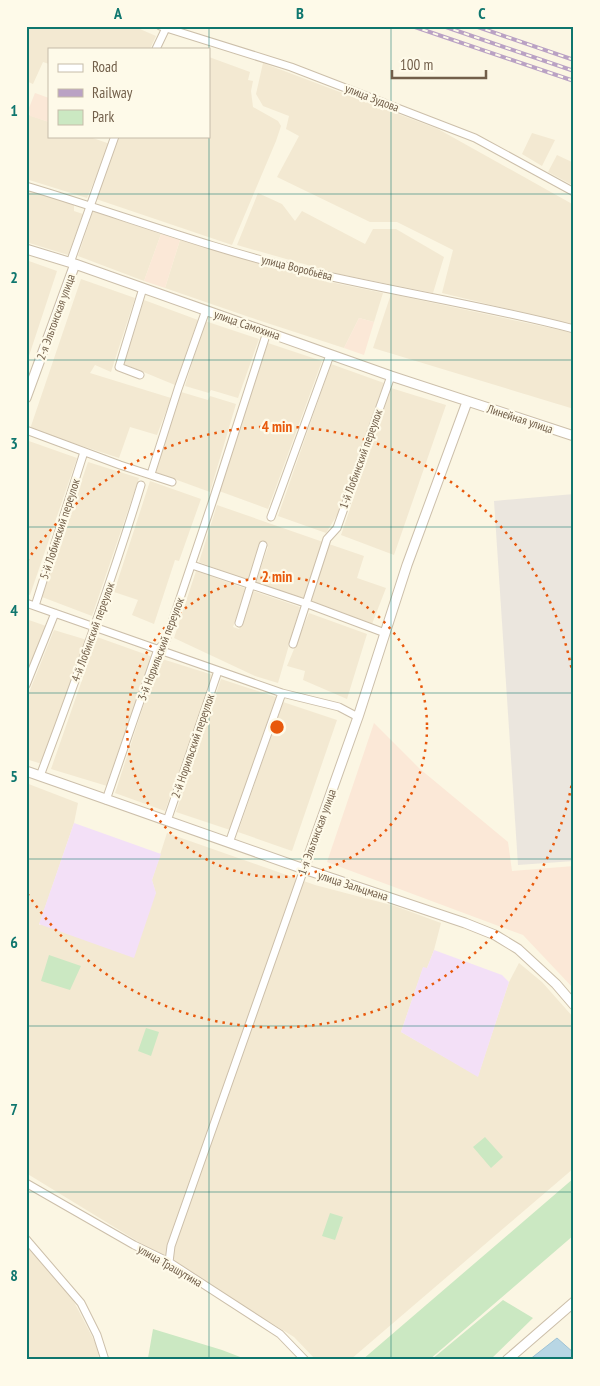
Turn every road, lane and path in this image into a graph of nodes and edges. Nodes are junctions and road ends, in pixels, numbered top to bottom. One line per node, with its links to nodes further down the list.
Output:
1 (163, 27): 2 (street); 5 (street, улица Зудова)
2 (156, 48)
3 (114, 138): 6 (street)
4 (26, 186): 6 (street, улица Воробьёва)
5 (574, 192)
6 (90, 205): 8 (street); 11 (street, улица Воробьёва)
7 (26, 249): 8 (street, улица Самохина)
8 (73, 264): 9 (street, улица Самохина); 16 (street, 2-я Эльтонская улица)
9 (143, 288): 10 (street, улица Самохина); 14 (street)
10 (206, 310): 12 (street, улица Самохина); 21 (street)
11 (574, 329)
12 (267, 332): 13 (street, улица Самохина); 26 (street, 3-й Норильский переулок)
13 (330, 355): 15 (street, улица Самохина); 24 (street)
14 (140, 375)
15 (391, 376): 17 (street, улица Самохина); 29 (street, 1-й Лобинский переулок)
16 (26, 398)
17 (467, 402): 19 (street, Линейная улица); 34 (street, 1-я Эльтонская улица)
18 (26, 430): 20 (street)
19 (574, 436)
20 (84, 452): 21 (street); 30 (street, 5-й Лобинский переулок)
21 (151, 474): 22 (street)
22 (172, 482)
23 (141, 485): 33 (street, 4-й Лобинский переулок)
24 (271, 517)
25 (263, 545): 27 (street)
26 (192, 564): 27 (street); 36 (street, 3-й Норильский переулок)
27 (250, 584): 29 (street); 32 (street)
28 (26, 602): 30 (street)
29 (305, 603): 34 (street); 35 (street, 1-й Лобинский переулок)
30 (35, 606): 31 (street)
31 (54, 612): 33 (street); 38 (street)
32 (239, 623)
33 (95, 627): 36 (street); 42 (street, 4-й Лобинский переулок)
34 (386, 633): 40 (street, 1-я Эльтонская улица)
35 (293, 644)
36 (158, 649): 37 (street); 43 (street, 3-й Норильский переулок)
37 (218, 671): 39 (street); 44 (street, 2-й Норильский переулок)
38 (26, 686)
39 (282, 693): 40 (street); 45 (street)
40 (358, 717): 46 (street, 1-я Эльтонская улица)
41 (26, 771): 42 (street, улица Зальцмана)
42 (40, 776): 43 (street, улица Зальцмана)
43 (106, 800): 44 (street, улица Зальцмана)
44 (167, 821): 45 (street, улица Зальцмана)
45 (229, 843): 46 (street, улица Зальцмана)
46 (304, 869): 47 (street, улица Зальцмана); 50 (street, 1-я Эльтонская улица)
47 (574, 1005)
48 (26, 1183): 50 (street, улица Трашутина)
49 (26, 1239): 52 (street)
50 (169, 1262): 53 (street, улица Трашутина)
51 (574, 1302): 54 (street)
52 (105, 1360)
53 (305, 1360)
54 (507, 1360)

